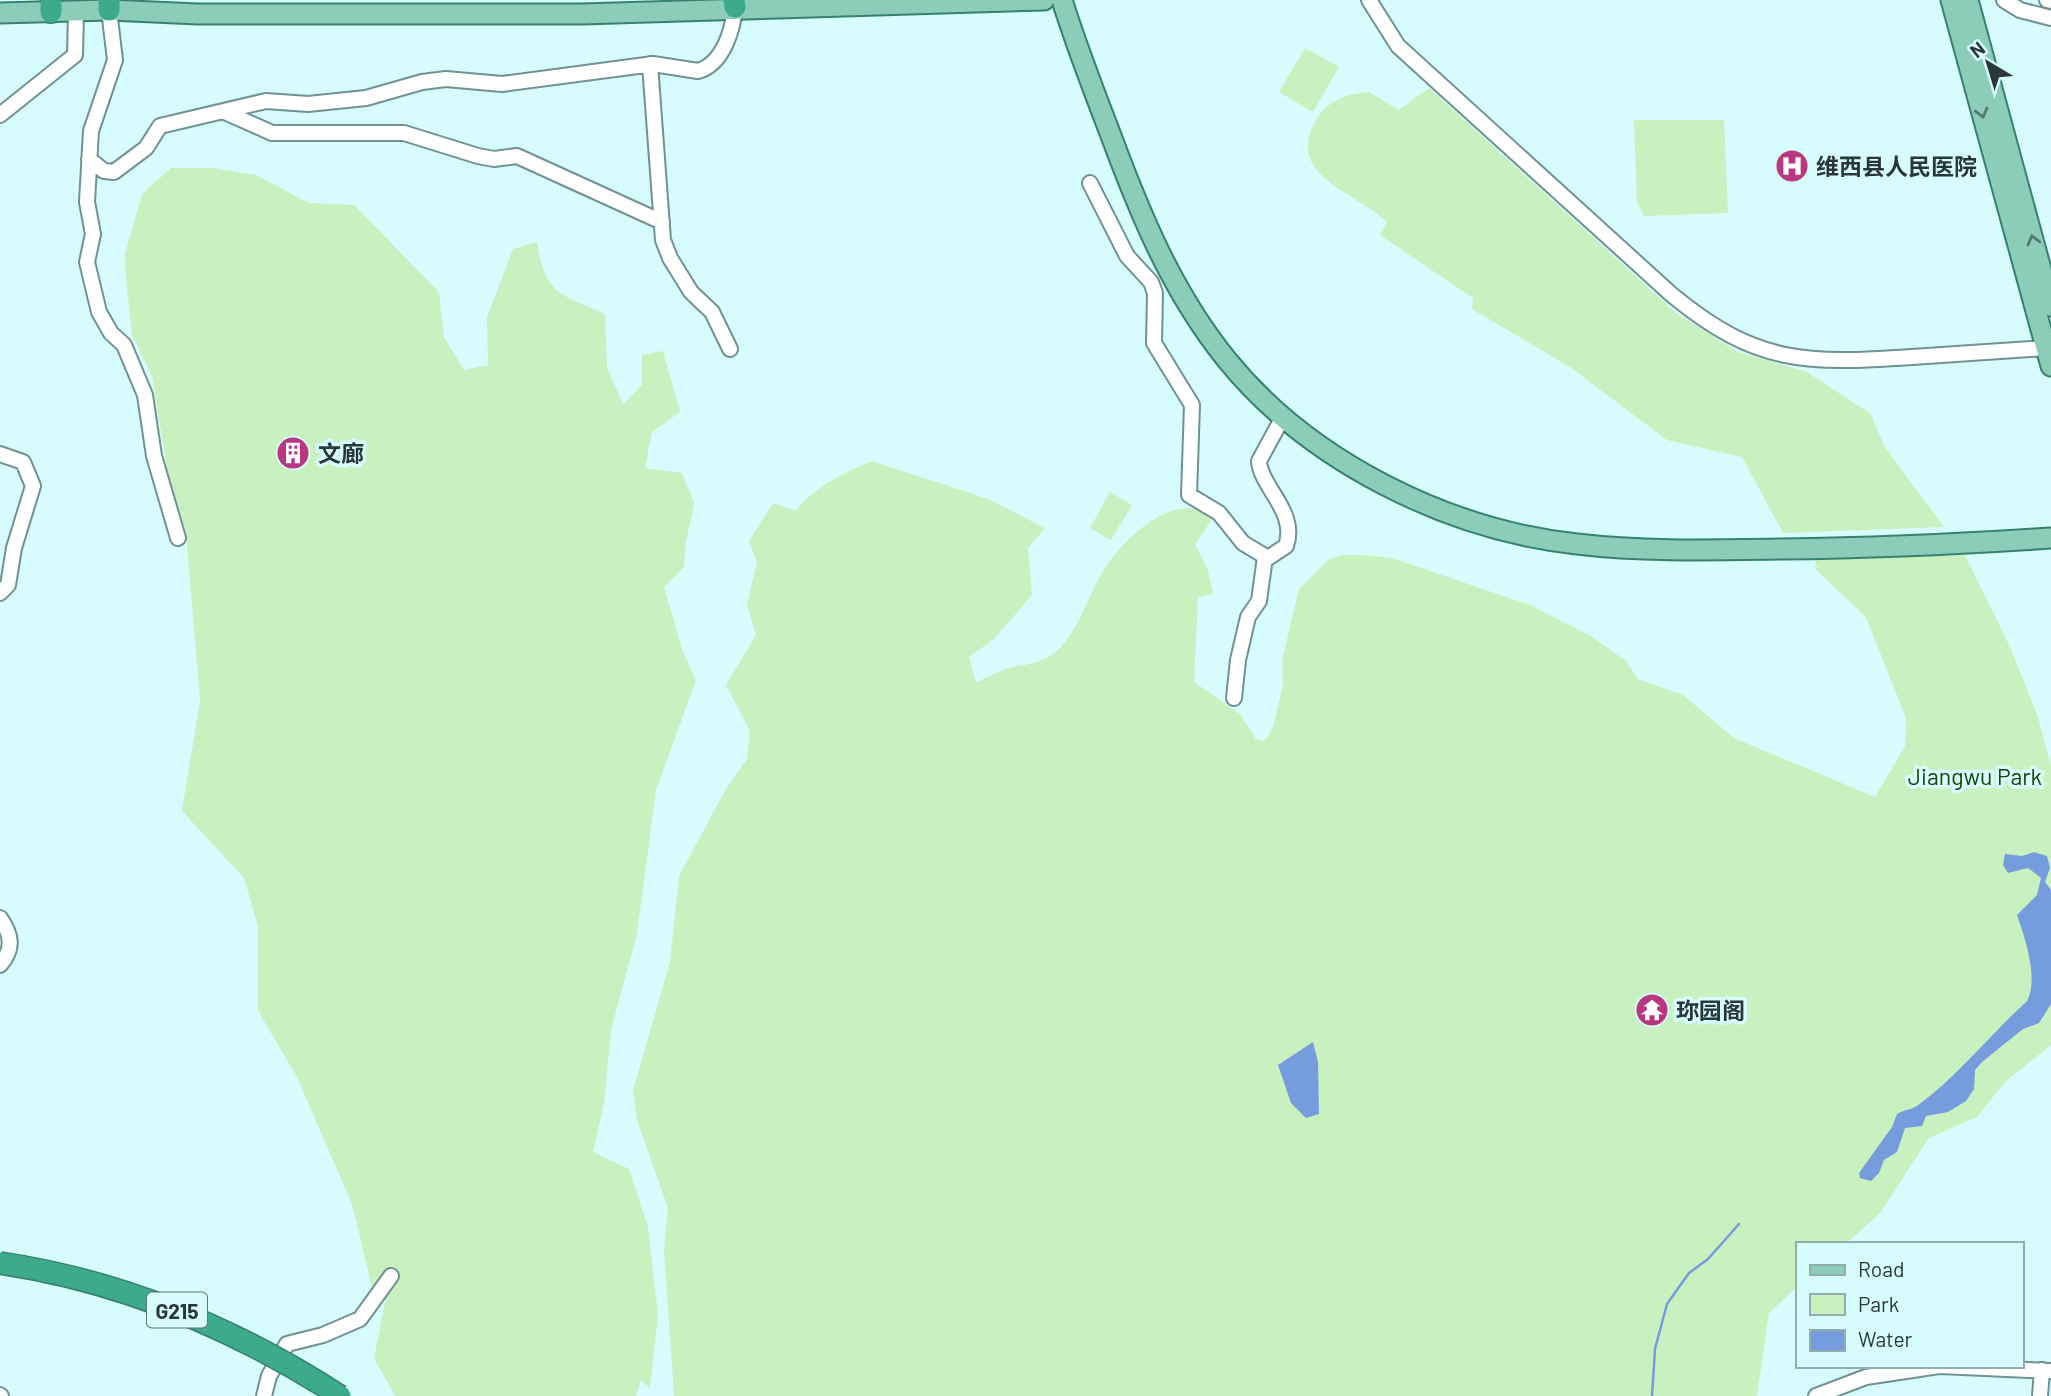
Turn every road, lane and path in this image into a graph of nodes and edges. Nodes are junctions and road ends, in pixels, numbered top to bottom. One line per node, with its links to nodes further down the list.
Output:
1 (1044, 0): 7 (main road)
2 (1062, 0): 23 (main road)
3 (1368, 0): 22 (street)
4 (1951, 0): 22 (main road, one-way to 22)
5 (1968, 0): 20 (main road, one-way to 5)
6 (2004, 0): 13 (street)
7 (733, 2): 9 (main road); 14 (street)
8 (0, 5): 10 (main road)
9 (109, 7): 10 (main road); 11 (main road); 17 (street)
10 (51, 8): 11 (main road); 12 (main road)
11 (76, 11): 16 (street)
12 (0, 13)
13 (2051, 18)
14 (650, 64): 15 (street); 19 (street)
15 (225, 111): 17 (street); 19 (street)
16 (0, 115)
17 (89, 159): 25 (street)
18 (1090, 183): 27 (street)
19 (662, 222): 21 (street)
20 (2051, 306)
21 (730, 349)
22 (2049, 357)
23 (1283, 417): 26 (main road); 27 (street)
24 (0, 454): 28 (street)
25 (178, 538)
26 (2051, 538)
27 (1265, 557): 29 (street)
28 (0, 593)
29 (1234, 698)
30 (0, 918): 31 (street)
31 (0, 965)
32 (0, 1263): 38 (highway, G215, bridge)
33 (391, 1276): 37 (street)
34 (1927, 1368): 39 (street)
35 (1993, 1368): 36 (street)
36 (2046, 1370): 40 (street)
37 (264, 1396)
38 (340, 1396)
39 (1816, 1396)
40 (2040, 1396)

